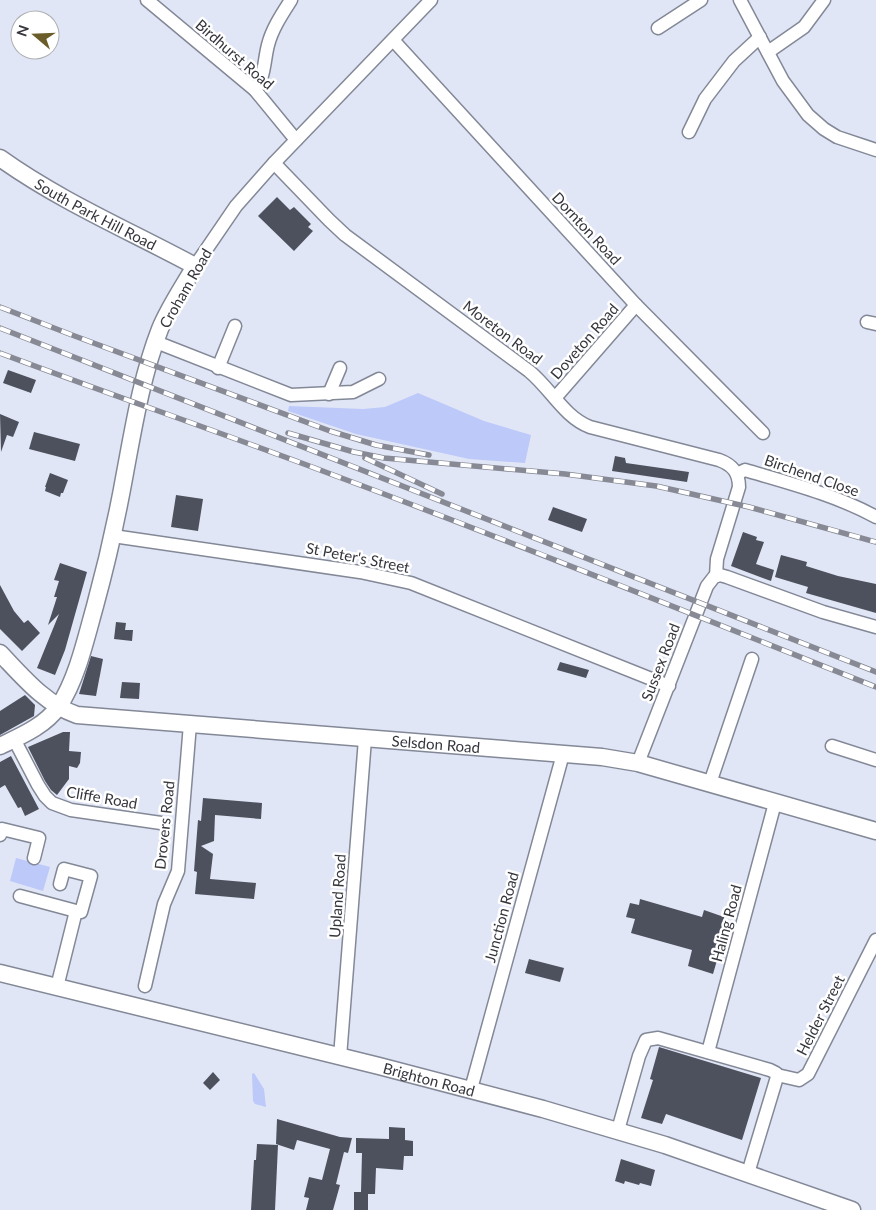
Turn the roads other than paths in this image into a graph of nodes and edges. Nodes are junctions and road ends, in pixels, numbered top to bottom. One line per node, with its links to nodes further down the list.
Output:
1 (146, 0): 11 (street, Birdhurst Road)
2 (291, 0): 11 (street)
3 (432, 0): 9 (street, Croham Road)
4 (701, 0): 7 (street)
5 (740, 0): 8 (street)
6 (824, 0): 10 (street)
7 (658, 28)
8 (760, 37): 10 (street); 12 (street)
9 (393, 40): 13 (street, Croham Road); 18 (street, Dornton Road)
10 (768, 52): 14 (street)
11 (255, 90): 13 (street, Birdhurst Road)
12 (689, 132)
13 (296, 140): 16 (street, Croham Road)
14 (876, 150)
15 (0, 158): 17 (main road, South Park Hill Road)
16 (274, 163): 17 (street, Croham Road); 25 (street, Moreton Road)
17 (195, 266): 20 (main road, Croham Road)
18 (636, 306): 25 (street, Doveton Road); 26 (street, Dornton Road)
19 (235, 326): 21 (street)
20 (156, 342): 21 (street); 29 (main road, Croham Road)
21 (218, 368): 24 (street)
22 (340, 368): 24 (street)
23 (379, 379): 24 (street)
24 (329, 394)
25 (558, 402): 27 (street, Moreton Road)
26 (764, 433)
27 (737, 474): 28 (street, Birchend Close); 30 (street, Sussex Road)
28 (876, 517)
29 (113, 536): 34 (street, St Peter's Street); 35 (main road, Croham Road)
30 (716, 576): 31 (street); 34 (street, Sussex Road)
31 (876, 627)
32 (0, 653): 35 (main road, Selsdon Road)
33 (752, 659): 43 (street)
34 (669, 686): 42 (street, Sussex Road)
35 (59, 707): 36 (main road, Selsdon Road); 38 (main road)
36 (190, 724): 37 (main road, Selsdon Road); 54 (street, Drovers Road)
37 (366, 738): 40 (main road, Selsdon Road); 57 (street, Upland Road)
38 (7, 743): 45 (street, Cliffe Road)
39 (832, 746): 41 (street)
40 (563, 754): 42 (main road, Selsdon Road); 59 (street, Junction Road)
41 (876, 760)
42 (638, 763): 43 (main road, Selsdon Road)
43 (710, 783): 44 (main road, Selsdon Road)
44 (775, 803): 46 (main road, Selsdon Road); 56 (street, Haling Road)
45 (161, 823)
46 (876, 832)
47 (0, 836): 48 (street)
48 (34, 858)
49 (60, 884): 51 (street)
50 (20, 896): 51 (street)
51 (76, 911): 55 (street)
52 (876, 940): 58 (street, Helder Street)
53 (0, 973): 55 (main road, Brighton Road)
54 (145, 986)
55 (57, 987): 57 (main road, Brighton Road)
56 (708, 1052): 58 (street); 60 (street)
57 (340, 1057): 59 (main road, Brighton Road)
58 (777, 1075): 61 (street)
59 (471, 1089): 60 (main road, Brighton Road)
60 (618, 1130): 61 (main road, Brighton Road)
61 (748, 1173): 62 (main road, Brighton Road)
62 (842, 1208)

